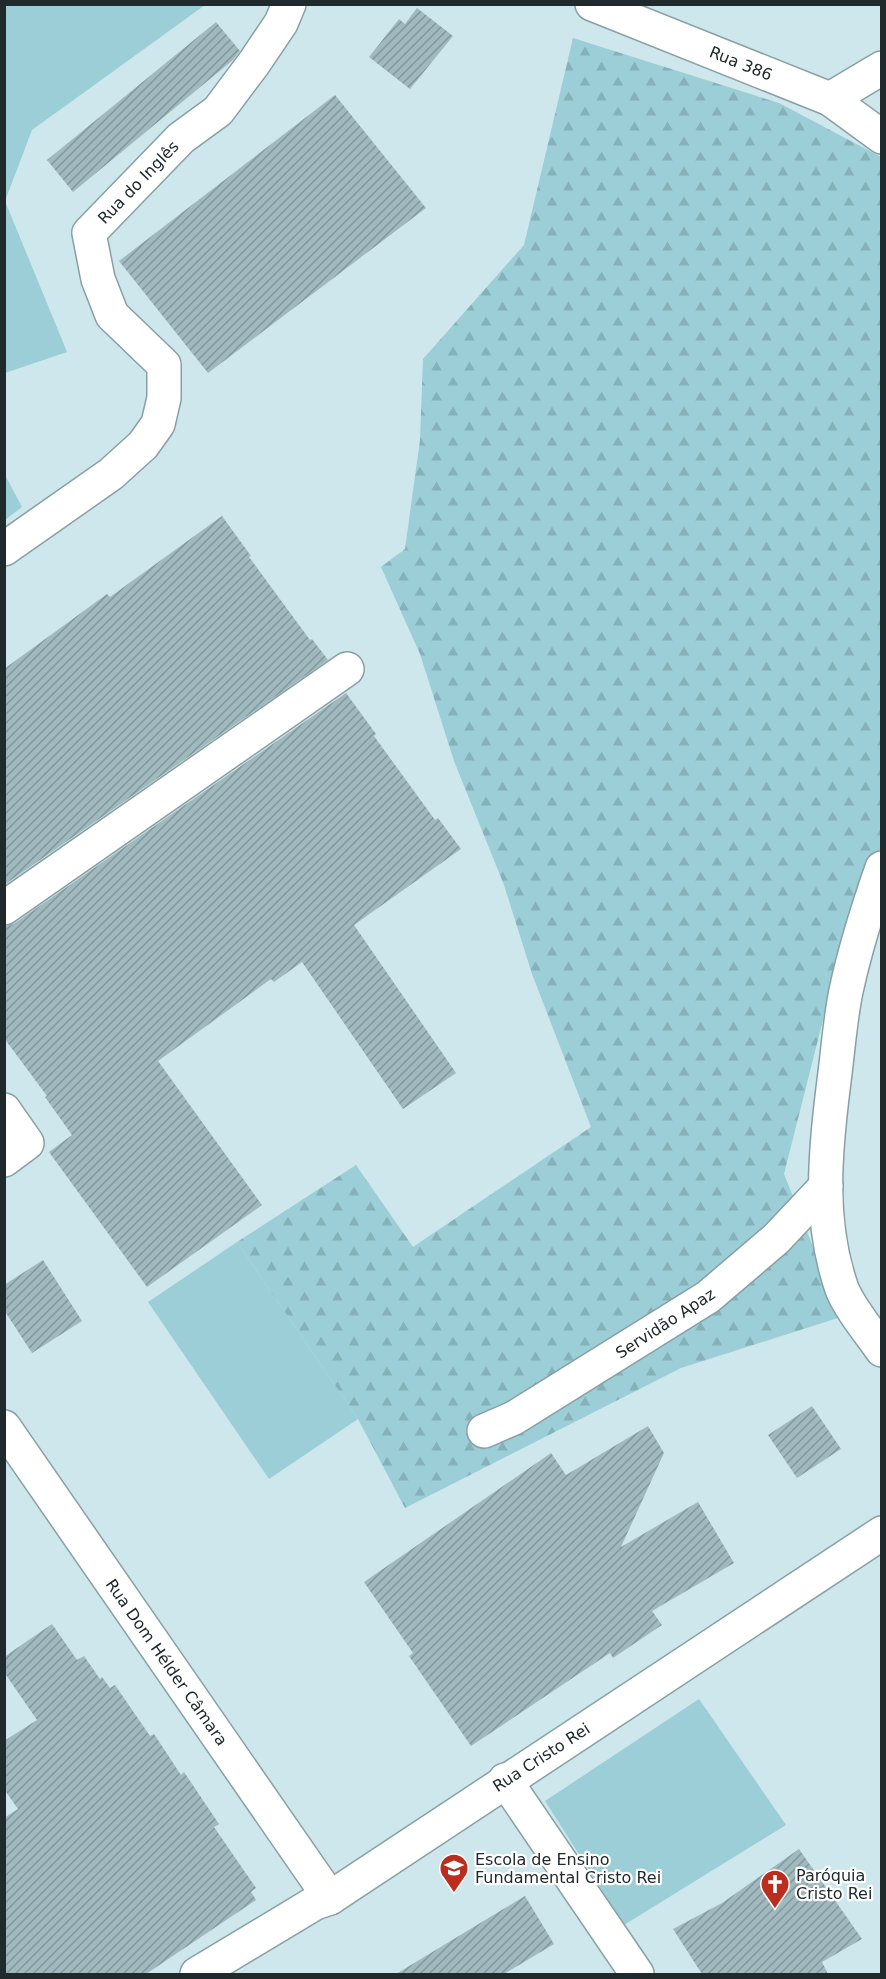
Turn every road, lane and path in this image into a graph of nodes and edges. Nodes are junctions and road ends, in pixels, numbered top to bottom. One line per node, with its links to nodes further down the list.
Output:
1 (289, 4): 6 (street, Rua do Inglês)
2 (592, 4): 4 (street, Rua 386)
3 (882, 68): 4 (street)
4 (831, 99): 5 (street, Rua 386)
5 (882, 137)
6 (4, 549)
7 (347, 669): 9 (street)
8 (882, 868): 12 (street)
9 (4, 908)
10 (4, 1110): 11 (street)
11 (16, 1151)
12 (826, 1186): 13 (street); 15 (street, Servidão Apaz)
13 (882, 1350)
14 (4, 1427): 18 (street, Rua Dom Hélder Câmara)
15 (484, 1431)
16 (882, 1533): 17 (street, Rua Cristo Rei)
17 (505, 1780): 18 (street, Rua Cristo Rei); 20 (street)
18 (330, 1898): 19 (street, Rua Cristo Rei)
19 (197, 1974)
20 (637, 1974)

